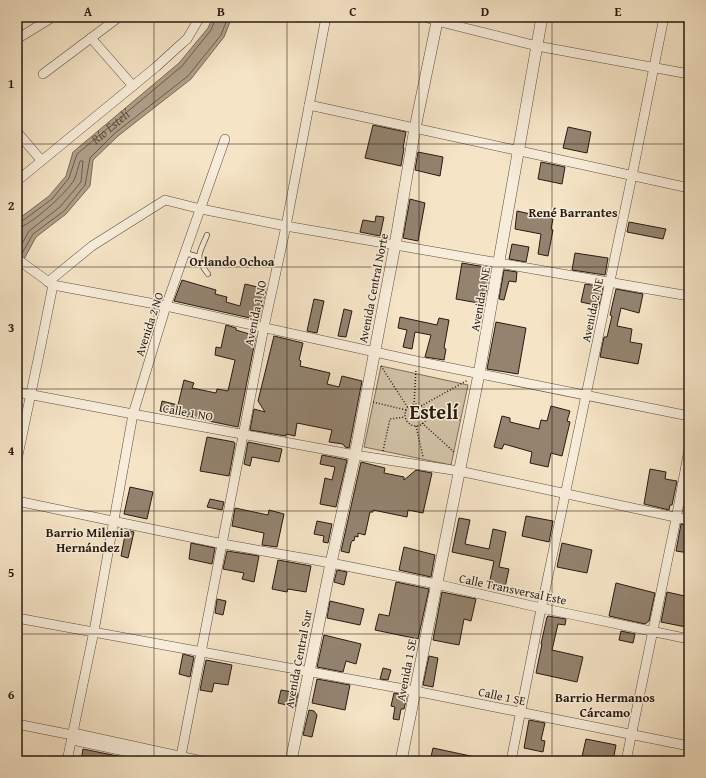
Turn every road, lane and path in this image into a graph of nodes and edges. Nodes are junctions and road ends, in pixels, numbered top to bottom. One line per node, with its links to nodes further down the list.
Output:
1 (53, 17): 10 (street)
2 (119, 17): 9 (street)
3 (200, 17): 15 (street)
4 (326, 17): 16 (street, Avenida 1 NO)
5 (425, 17): 8 (street)
6 (542, 17): 11 (street, Avenida 1 NE)
7 (664, 17): 12 (street, Avenida 2 NE)
8 (438, 19): 11 (street); 17 (street, Avenida Central Norte)
9 (91, 38): 13 (street); 15 (street)
10 (17, 39)
11 (537, 46): 12 (street); 20 (street, Avenida 1 NE)
12 (654, 68): 14 (street); 22 (street, Avenida 2 NE)
13 (43, 74)
14 (689, 74)
15 (133, 86): 21 (street)
16 (309, 105): 17 (street); 26 (street, Avenida 1 NO)
17 (415, 128): 20 (street); 28 (street, Avenida Central Norte)
18 (17, 132): 21 (street)
19 (226, 139): 25 (street, Avenida 2 NO)
20 (519, 151): 22 (street); 32 (street, Avenida 1 NE)
21 (41, 160): 23 (street)
22 (632, 176): 24 (street); 34 (street, Avenida 2 NE)
23 (17, 181)
24 (689, 188)
25 (201, 209): 26 (street); 29 (street, Avenida 2 NO); 35 (street)
26 (286, 226): 28 (street); 38 (street, Avenida 1 NO)
27 (207, 235): 30 (lane)
28 (395, 245): 32 (street); 39 (street, Avenida Central Norte)
29 (185, 253): 30 (lane); 37 (street, Avenida 2 NO)
30 (199, 257): 33 (lane)
31 (20, 261): 35 (street)
32 (499, 264): 34 (street); 42 (street, Avenida 1 NE)
33 (208, 274)
34 (610, 282): 36 (street); 45 (street, Avenida 2 NE)
35 (50, 284): 37 (street); 44 (street)
36 (689, 296)
37 (166, 306): 38 (street); 50 (street, Avenida 2 NO)
38 (264, 327): 39 (street); 57 (street, Avenida 1 NO)
39 (374, 352): 40 (street); 41 (street, Avenida Central Norte)
40 (416, 361): 42 (street); 47 (path)
41 (372, 363): 46 (street, Avenida Central Norte); 49 (path)
42 (479, 374): 45 (street); 48 (path); 54 (street, Avenida 1 NE)
43 (17, 392): 44 (street, Calle 1 NO)
44 (31, 395): 50 (street, Calle 1 NO); 62 (street)
45 (586, 396): 52 (street); 65 (street, Avenida 2 NE)
46 (365, 400): 49 (path); 59 (street, Avenida Central Norte)
47 (414, 405): 48 (path); 49 (path)
48 (420, 406): 51 (path)
49 (407, 409): 53 (path)
50 (133, 414): 57 (street, Calle 1 NO); 69 (street, Avenida 2 NO)
51 (426, 415): 54 (path); 55 (path)
52 (689, 416)
53 (405, 417): 56 (path); 60 (path)
54 (470, 421): 61 (street, Avenida 1 NE)
55 (422, 423): 56 (path); 61 (path)
56 (416, 426): 63 (path)
57 (243, 434): 59 (street, Calle 1 NO); 70 (street, Avenida 1 NO)
58 (689, 449): 67 (street)
59 (354, 455): 60 (street, Calle 1 NO); 71 (street, Avenida Central Norte)
60 (382, 458): 63 (street, Calle 1 NO)
61 (462, 459): 64 (street, Avenida 1 NE)
62 (17, 460)
63 (425, 466): 64 (street, Calle 1 NO)
64 (459, 471): 65 (street, Calle 1 NO); 72 (street, Avenida 1 NE)
65 (565, 494): 67 (street, Calle 1 NO); 73 (street, Avenida 2 NE)
66 (17, 501): 69 (street, Calle Transversal Este)
67 (676, 518): 68 (street, Calle 1 NO); 76 (street)
68 (689, 520)
69 (114, 521): 70 (street, Calle Transversal Este); 75 (street, Avenida 2 NO)
70 (223, 544): 71 (street, Calle Transversal Este); 78 (street, Avenida 1 NO)
71 (331, 563): 72 (street, Calle Transversal Este); 79 (street, Avenida Central Sur)
72 (436, 584): 73 (street, Calle Transversal Este); 80 (street, Avenida 1 SE)
73 (541, 608): 76 (street, Calle Transversal Este); 81 (street, Avenida 2 NE)
74 (17, 618): 75 (street, Calle 1 SE)
75 (94, 631): 78 (street, Calle 1 SE); 84 (street, Avenida 2 NO)
76 (652, 631): 77 (street, Calle Transversal Este); 83 (street)
77 (689, 639)
78 (201, 652): 79 (street, Calle 1 SE); 86 (street, Avenida 1 NO)
79 (309, 672): 80 (street, Calle 1 SE); 90 (street, Avenida Central Sur)
80 (415, 691): 81 (street, Calle 1 SE); 91 (street, Avenida 1 SE)
81 (521, 713): 83 (street, Calle 1 SE); 92 (street, Avenida 2 NE)
82 (17, 724): 84 (street)
83 (632, 734): 85 (street, Calle 1 SE); 93 (street)
84 (72, 735): 86 (street); 87 (street, Avenida 2 NO); 88 (street)
85 (689, 746)
86 (178, 760): 89 (street)
87 (67, 761)
88 (171, 761)
89 (202, 761)
90 (291, 761)
91 (401, 761)
92 (511, 761)
93 (626, 761)

